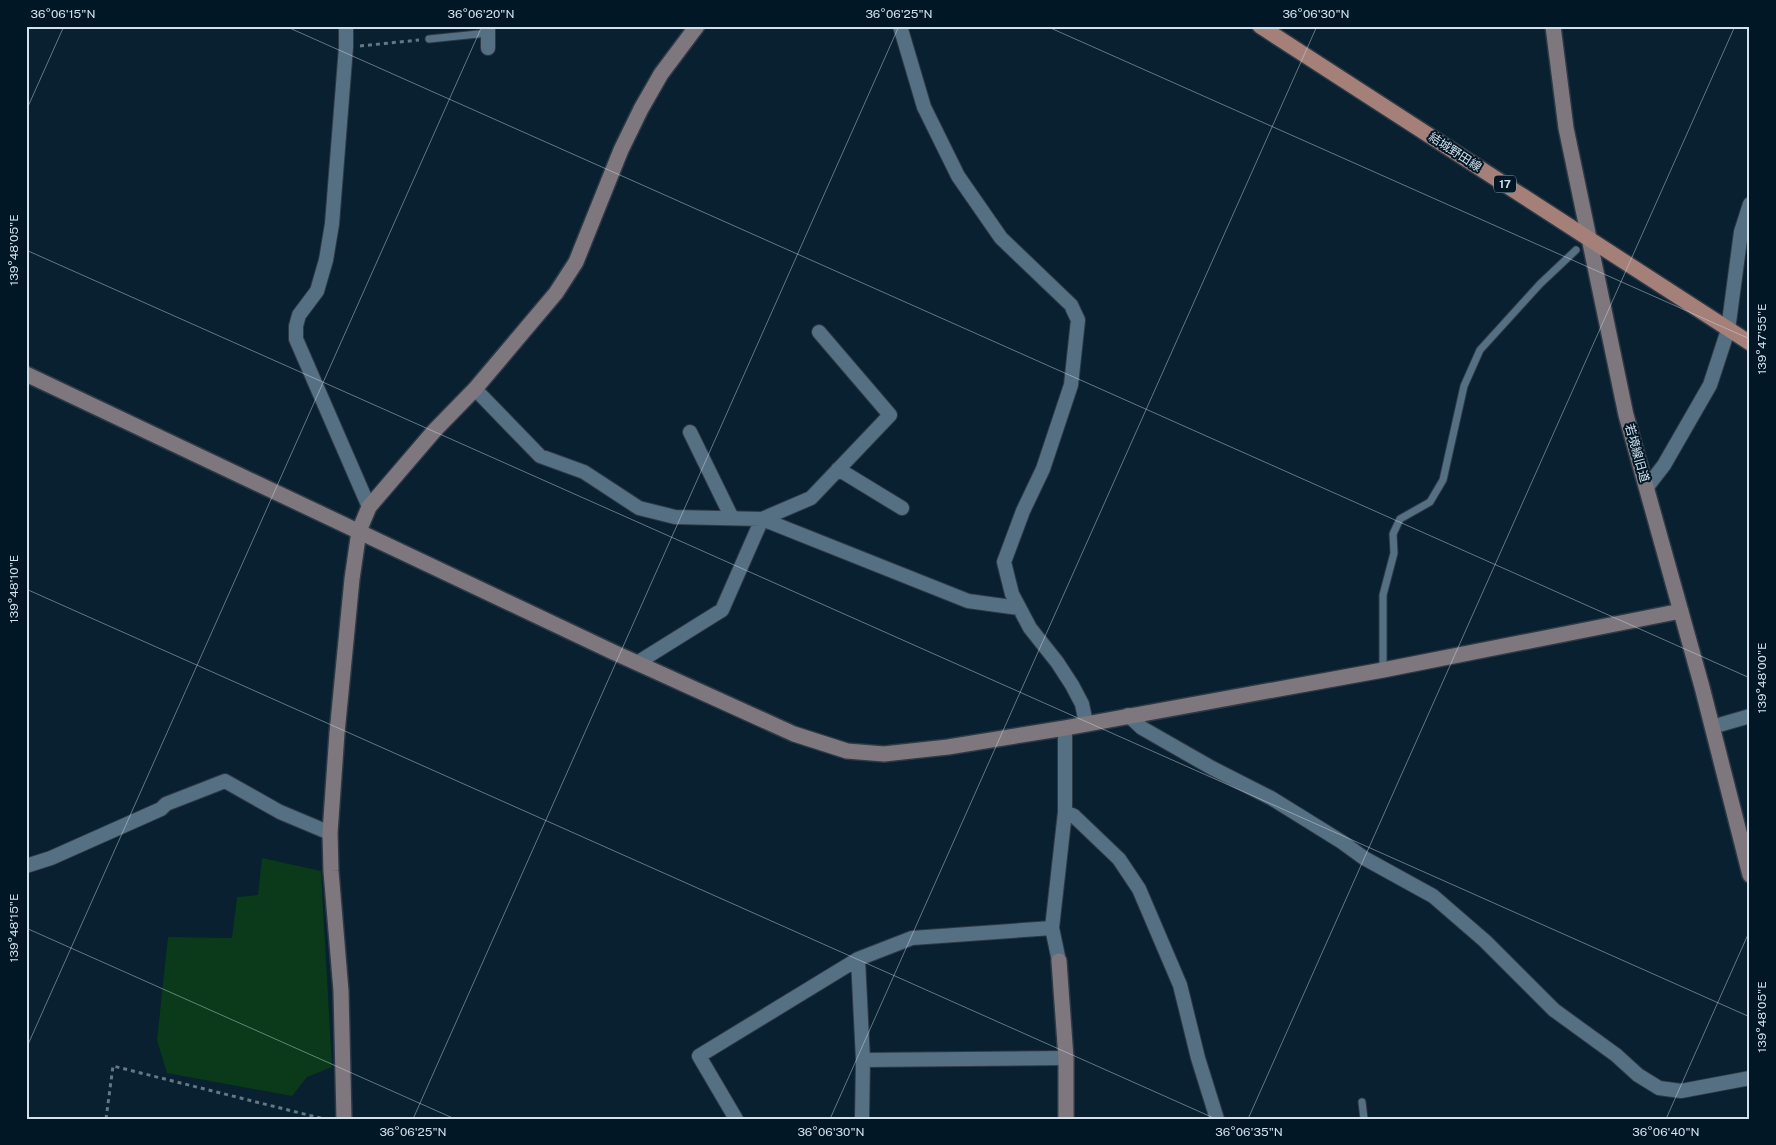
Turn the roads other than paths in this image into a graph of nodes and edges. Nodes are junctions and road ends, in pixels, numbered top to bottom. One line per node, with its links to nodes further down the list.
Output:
1 (346, 26): 20 (street)
2 (697, 26): 16 (street)
3 (900, 26): 25 (street)
4 (1260, 26): 10 (main road, 結城野田線 / 17)
5 (1553, 26): 10 (street, 若境線旧道)
6 (488, 30): 7 (lane); 8 (street)
7 (429, 39)
8 (488, 48)
9 (1750, 204): 12 (street)
10 (1588, 238): 12 (main road, 結城野田線 / 17); 19 (street, 若境線旧道)
11 (1576, 250): 28 (lane)
12 (1728, 330): 14 (main road, 結城野田線 / 17); 19 (street)
13 (819, 332): 18 (street)
14 (1750, 344)
15 (26, 374): 24 (street)
16 (475, 389): 20 (street); 22 (street)
17 (690, 432): 22 (street)
18 (838, 469): 21 (street); 23 (street)
19 (1647, 487): 26 (street, 若境線旧道)
20 (369, 507): 24 (street)
21 (902, 508)
22 (732, 518): 23 (street)
23 (762, 519): 25 (street); 27 (street)
24 (359, 531): 27 (street); 35 (street)
25 (1019, 608): 31 (street)
26 (1681, 611): 28 (street); 32 (street, 若境線旧道)
27 (637, 662): 33 (street)
28 (1383, 670): 29 (street)
29 (1128, 715): 31 (street); 43 (street)
30 (1750, 716): 32 (street)
31 (1086, 723): 33 (street)
32 (1712, 727): 37 (street, 若境線旧道)
33 (1065, 728): 34 (street)
34 (1065, 812): 38 (street); 49 (street)
35 (330, 833): 36 (street); 45 (street)
36 (26, 866)
37 (1749, 869)
38 (1052, 928): 39 (street); 40 (street)
39 (858, 959): 42 (street); 46 (street)
40 (1059, 961): 41 (street)
41 (1066, 1058): 42 (street); 48 (street)
42 (863, 1060): 47 (street)
43 (1750, 1078)
44 (1362, 1102): 50 (lane)
45 (344, 1119)
46 (736, 1119)
47 (862, 1119)
48 (1066, 1119)
49 (1217, 1119)
50 (1364, 1119)

